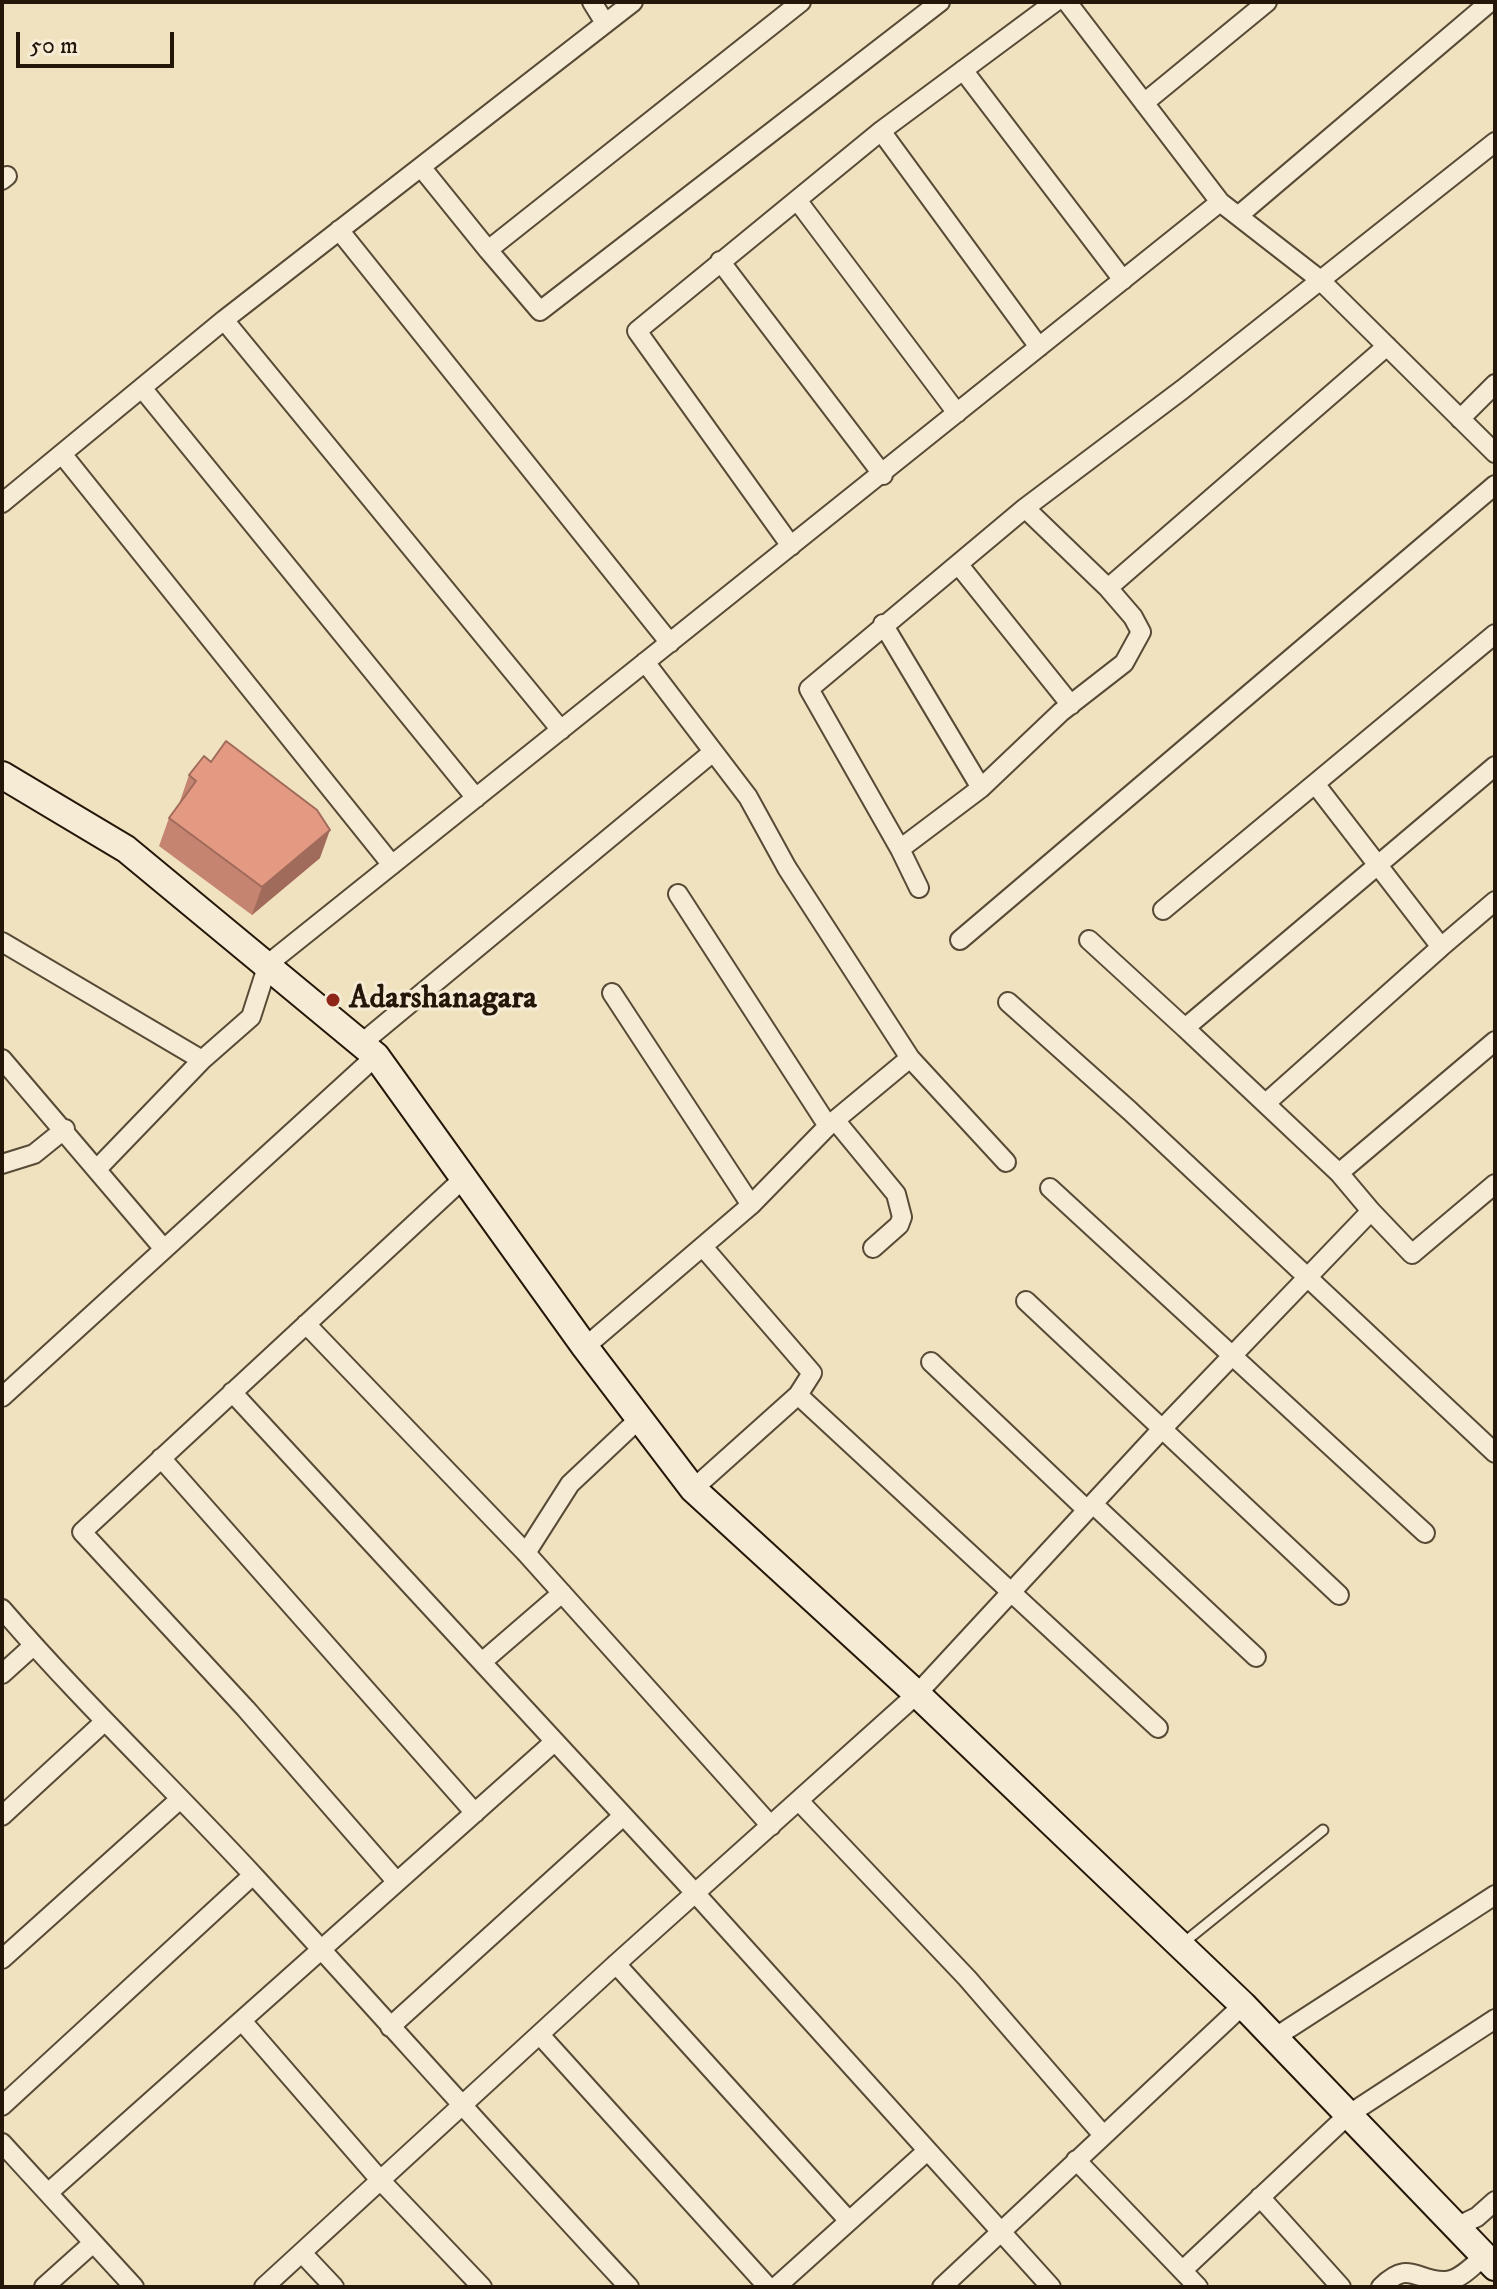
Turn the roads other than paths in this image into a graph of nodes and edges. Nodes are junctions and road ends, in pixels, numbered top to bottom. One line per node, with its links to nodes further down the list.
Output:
1 (592, 2): 10 (street)
2 (633, 2): 10 (street)
3 (801, 2): 20 (street)
4 (940, 2): 20 (street)
5 (1055, 2): 11 (street)
6 (1090, 2): 9 (street)
7 (1267, 2): 12 (street)
8 (1490, 2): 18 (street)
9 (1071, 8): 12 (street)
10 (605, 23): 15 (street)
11 (963, 70): 13 (street); 23 (street)
12 (1144, 103): 17 (street)
13 (881, 131): 16 (street); 26 (street)
14 (1495, 142): 22 (street)
15 (421, 167): 19 (street); 20 (street)
16 (797, 200): 21 (street); 29 (street)
17 (1220, 202): 18 (street); 23 (street)
18 (1238, 216): 22 (street)
19 (339, 230): 24 (street); 42 (street)
20 (488, 250)
21 (720, 261): 33 (street); 37 (street)
22 (1319, 279): 25 (street); 36 (street)
23 (1123, 280): 26 (street)
24 (224, 320): 28 (street); 45 (street)
25 (1387, 346): 30 (street); 39 (street)
26 (1039, 347): 29 (street)
27 (1495, 384): 30 (street)
28 (142, 388): 32 (street); 51 (street)
29 (957, 413): 33 (street)
30 (1460, 419): 31 (street)
31 (1495, 453)
32 (62, 454): 35 (street); 53 (street)
33 (883, 475): 37 (street)
34 (1495, 485): 59 (street)
35 (2, 503)
36 (1025, 508): 38 (street); 39 (street)
37 (791, 546): 42 (street)
38 (958, 564): 40 (street); 44 (street)
39 (1108, 588): 44 (street)
40 (883, 624): 50 (street); 52 (street)
41 (1495, 634): 49 (street)
42 (670, 643): 43 (street)
43 (645, 662): 45 (street); 46 (street)
44 (1071, 705): 50 (street)
45 (561, 730): 51 (street)
46 (713, 752): 68 (street); 69 (street)
47 (1495, 766): 54 (street)
48 (2, 775): 63 (street)
49 (1316, 785): 54 (street); 58 (street)
50 (981, 788): 52 (street)
51 (476, 798): 53 (street)
52 (900, 849): 55 (street)
53 (392, 865): 63 (street)
54 (1377, 866): 62 (street); 66 (street)
55 (919, 888)
56 (678, 894): 73 (street)
57 (1495, 901): 62 (street)
58 (1163, 910)
59 (960, 940)
60 (1089, 940): 66 (street)
61 (2, 942): 71 (street)
62 (1441, 947): 72 (street)
63 (268, 964): 68 (street); 71 (street)
64 (612, 993): 82 (street)
65 (1008, 1002): 87 (street)
66 (1185, 1028): 72 (street)
67 (1495, 1041): 78 (street)
68 (369, 1050): 79 (street); 86 (street)
69 (910, 1058): 73 (street); 75 (street)
70 (2, 1059): 74 (street)
71 (202, 1060): 77 (street)
72 (1266, 1103): 78 (street)
73 (831, 1123): 82 (street); 85 (street)
74 (65, 1129): 76 (street); 77 (street)
75 (1006, 1162)
76 (2, 1164)
77 (97, 1169): 86 (street)
78 (1339, 1173): 83 (street)
79 (464, 1178): 89 (street); 90 (street)
80 (1495, 1184): 83 (street)
81 (1050, 1188): 91 (street)
82 (751, 1205): 84 (street)
83 (1371, 1211): 87 (street)
84 (703, 1247): 90 (street); 94 (street)
85 (873, 1248)
86 (164, 1249): 95 (street)
87 (1305, 1276): 91 (street); 98 (street)
88 (1026, 1301): 97 (street)
89 (306, 1324): 93 (street); 103 (street)
90 (585, 1347): 96 (street)
91 (1233, 1354): 97 (street); 102 (street)
92 (931, 1362): 101 (street)
93 (232, 1392): 99 (street); 110 (street)
94 (798, 1395): 100 (street); 105 (street)
95 (2, 1397)
96 (639, 1419): 100 (street); 103 (street)
97 (1161, 1430): 101 (street); 106 (street)
98 (1495, 1453)
99 (161, 1458): 118 (street); 124 (street)
100 (693, 1489): 112 (street)
101 (1090, 1507): 105 (street); 109 (street)
102 (1425, 1533)
103 (526, 1553): 104 (street)
104 (562, 1593): 110 (street); 121 (street)
105 (1010, 1594): 112 (street); 114 (street)
106 (1339, 1595)
107 (2, 1609): 108 (street)
108 (33, 1646): 111 (street); 113 (street)
109 (1256, 1657)
110 (482, 1662): 115 (street)
111 (2, 1674)
112 (917, 1694): 117 (street); 127 (street)
113 (103, 1723): 116 (street); 119 (street)
114 (1158, 1728)
115 (553, 1743): 118 (street); 120 (street)
116 (179, 1800): 123 (street); 129 (street)
117 (799, 1801): 121 (street); 140 (street)
118 (475, 1813): 124 (street)
119 (2, 1816)
120 (623, 1816): 125 (street); 134 (street)
121 (771, 1826): 125 (street)
122 (1323, 1830): 127 (lane)
123 (253, 1875): 128 (street); 137 (street)
124 (397, 1882): 128 (street)
125 (696, 1894): 130 (street); 142 (street)
126 (1495, 1895): 136 (street)
127 (1180, 1946): 131 (street)
128 (322, 1950): 133 (street); 134 (street)
129 (2, 1959)
130 (616, 1964): 135 (street); 148 (street)
131 (1243, 2005): 136 (street); 140 (street)
132 (1495, 2019): 139 (street)
133 (242, 2021): 144 (street); 145 (street)
134 (390, 2027): 138 (street)
135 (540, 2035): 138 (street); 161 (street)
136 (1274, 2038): 139 (street)
137 (2, 2106)
138 (460, 2107): 144 (street); 160 (street)
139 (1348, 2115): 146 (street); 149 (street)
140 (1103, 2135): 143 (street)
141 (2, 2143): 145 (street)
142 (927, 2151): 148 (street); 150 (street)
143 (1076, 2160): 150 (street); 154 (street)
144 (381, 2181): 152 (street); 159 (street)
145 (48, 2193): 151 (street)
146 (1260, 2197): 154 (street); 166 (street)
147 (1495, 2201): 149 (street)
148 (849, 2221): 162 (street)
149 (1456, 2227): 153 (street)
150 (1001, 2233): 163 (street); 164 (street)
151 (93, 2243): 155 (street); 156 (street)
152 (302, 2253): 157 (street); 158 (street)
153 (1490, 2262): 167 (street)
154 (1183, 2270): 165 (street)
155 (44, 2287)
156 (134, 2287)
157 (264, 2287)
158 (334, 2287)
159 (482, 2287)
160 (629, 2287)
161 (768, 2287)
162 (776, 2287)
163 (942, 2287)
164 (1051, 2287)
165 (1198, 2287)
166 (1341, 2287)
167 (1381, 2287)

